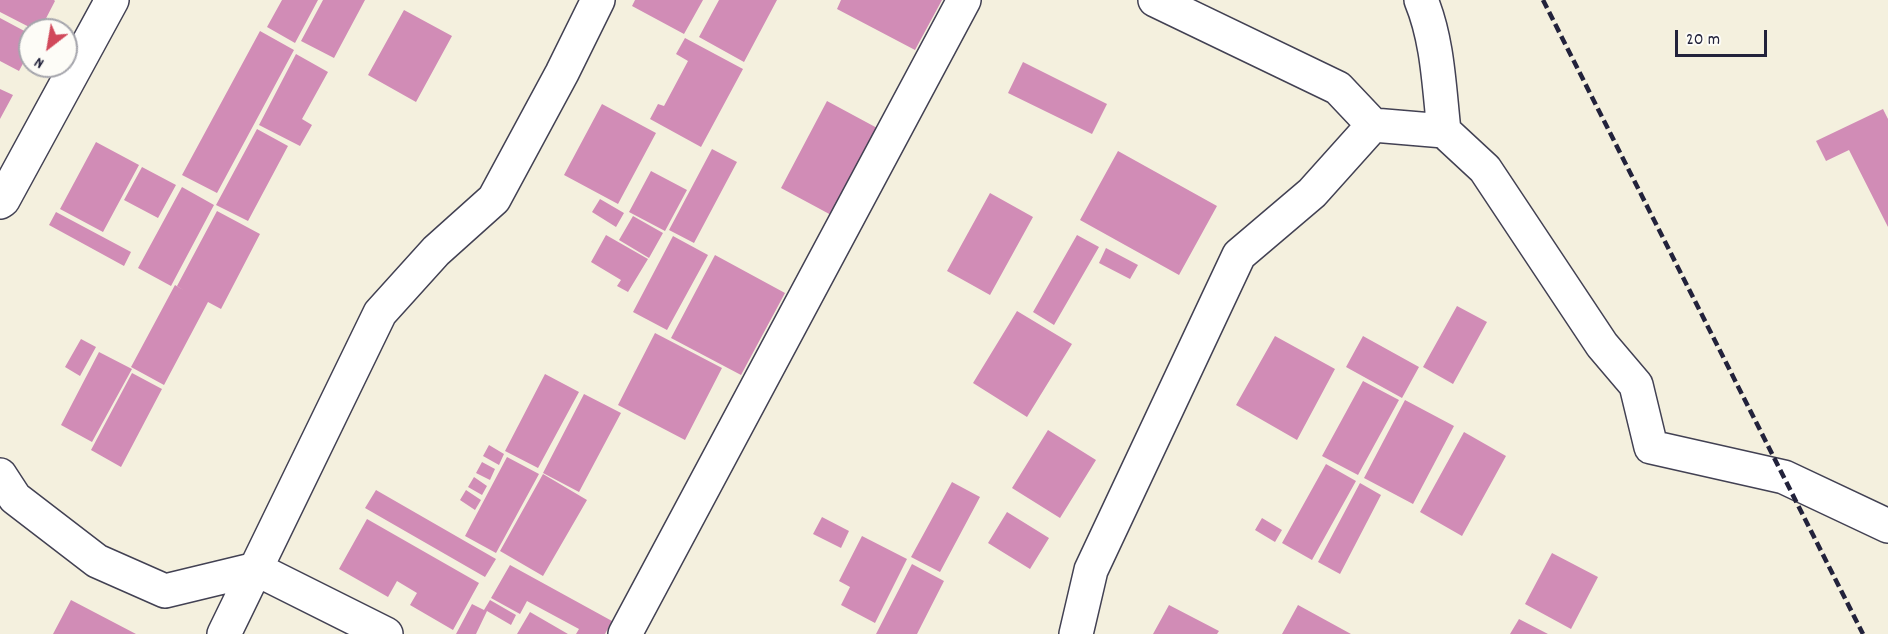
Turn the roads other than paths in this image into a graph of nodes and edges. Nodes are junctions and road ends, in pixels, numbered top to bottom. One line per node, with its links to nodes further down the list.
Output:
1 (112, 0): 8 (street)
2 (598, 0): 11 (street)
3 (964, 0): 14 (street)
4 (1155, 0): 6 (street)
5 (1420, 0): 7 (street)
6 (1373, 125): 7 (street); 15 (street)
7 (1444, 131): 10 (street)
8 (1, 200)
9 (0, 475): 11 (street)
10 (1888, 525)
11 (256, 569): 12 (street); 13 (street)
12 (224, 634)
13 (386, 634)
14 (625, 634)
15 (1076, 634)

